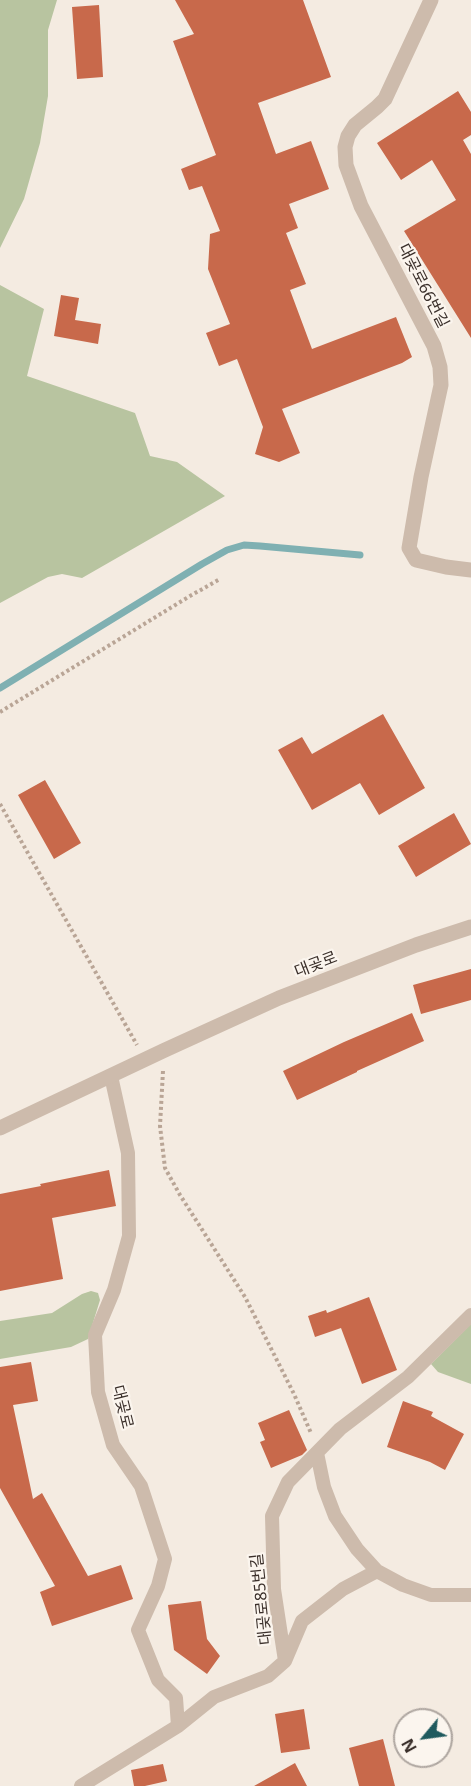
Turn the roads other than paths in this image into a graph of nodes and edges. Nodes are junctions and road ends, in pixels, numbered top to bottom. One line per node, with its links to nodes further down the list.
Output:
1 (431, 0): 2 (street, 대곶로66번길)
2 (471, 570)
3 (471, 927): 4 (street, 대곶로)
4 (111, 1076): 5 (street, 대곶로); 11 (lane, 대곶로)
5 (0, 1128)
6 (471, 1315): 7 (lane, 대곶로85번길)
7 (317, 1453): 8 (lane); 10 (lane, 대곶로85번길)
8 (377, 1571): 9 (lane); 10 (lane)
9 (471, 1595)
10 (285, 1661): 11 (lane, 대곶로85번길)
11 (178, 1726): 12 (lane, 대곶로85번길)
12 (81, 1786)

